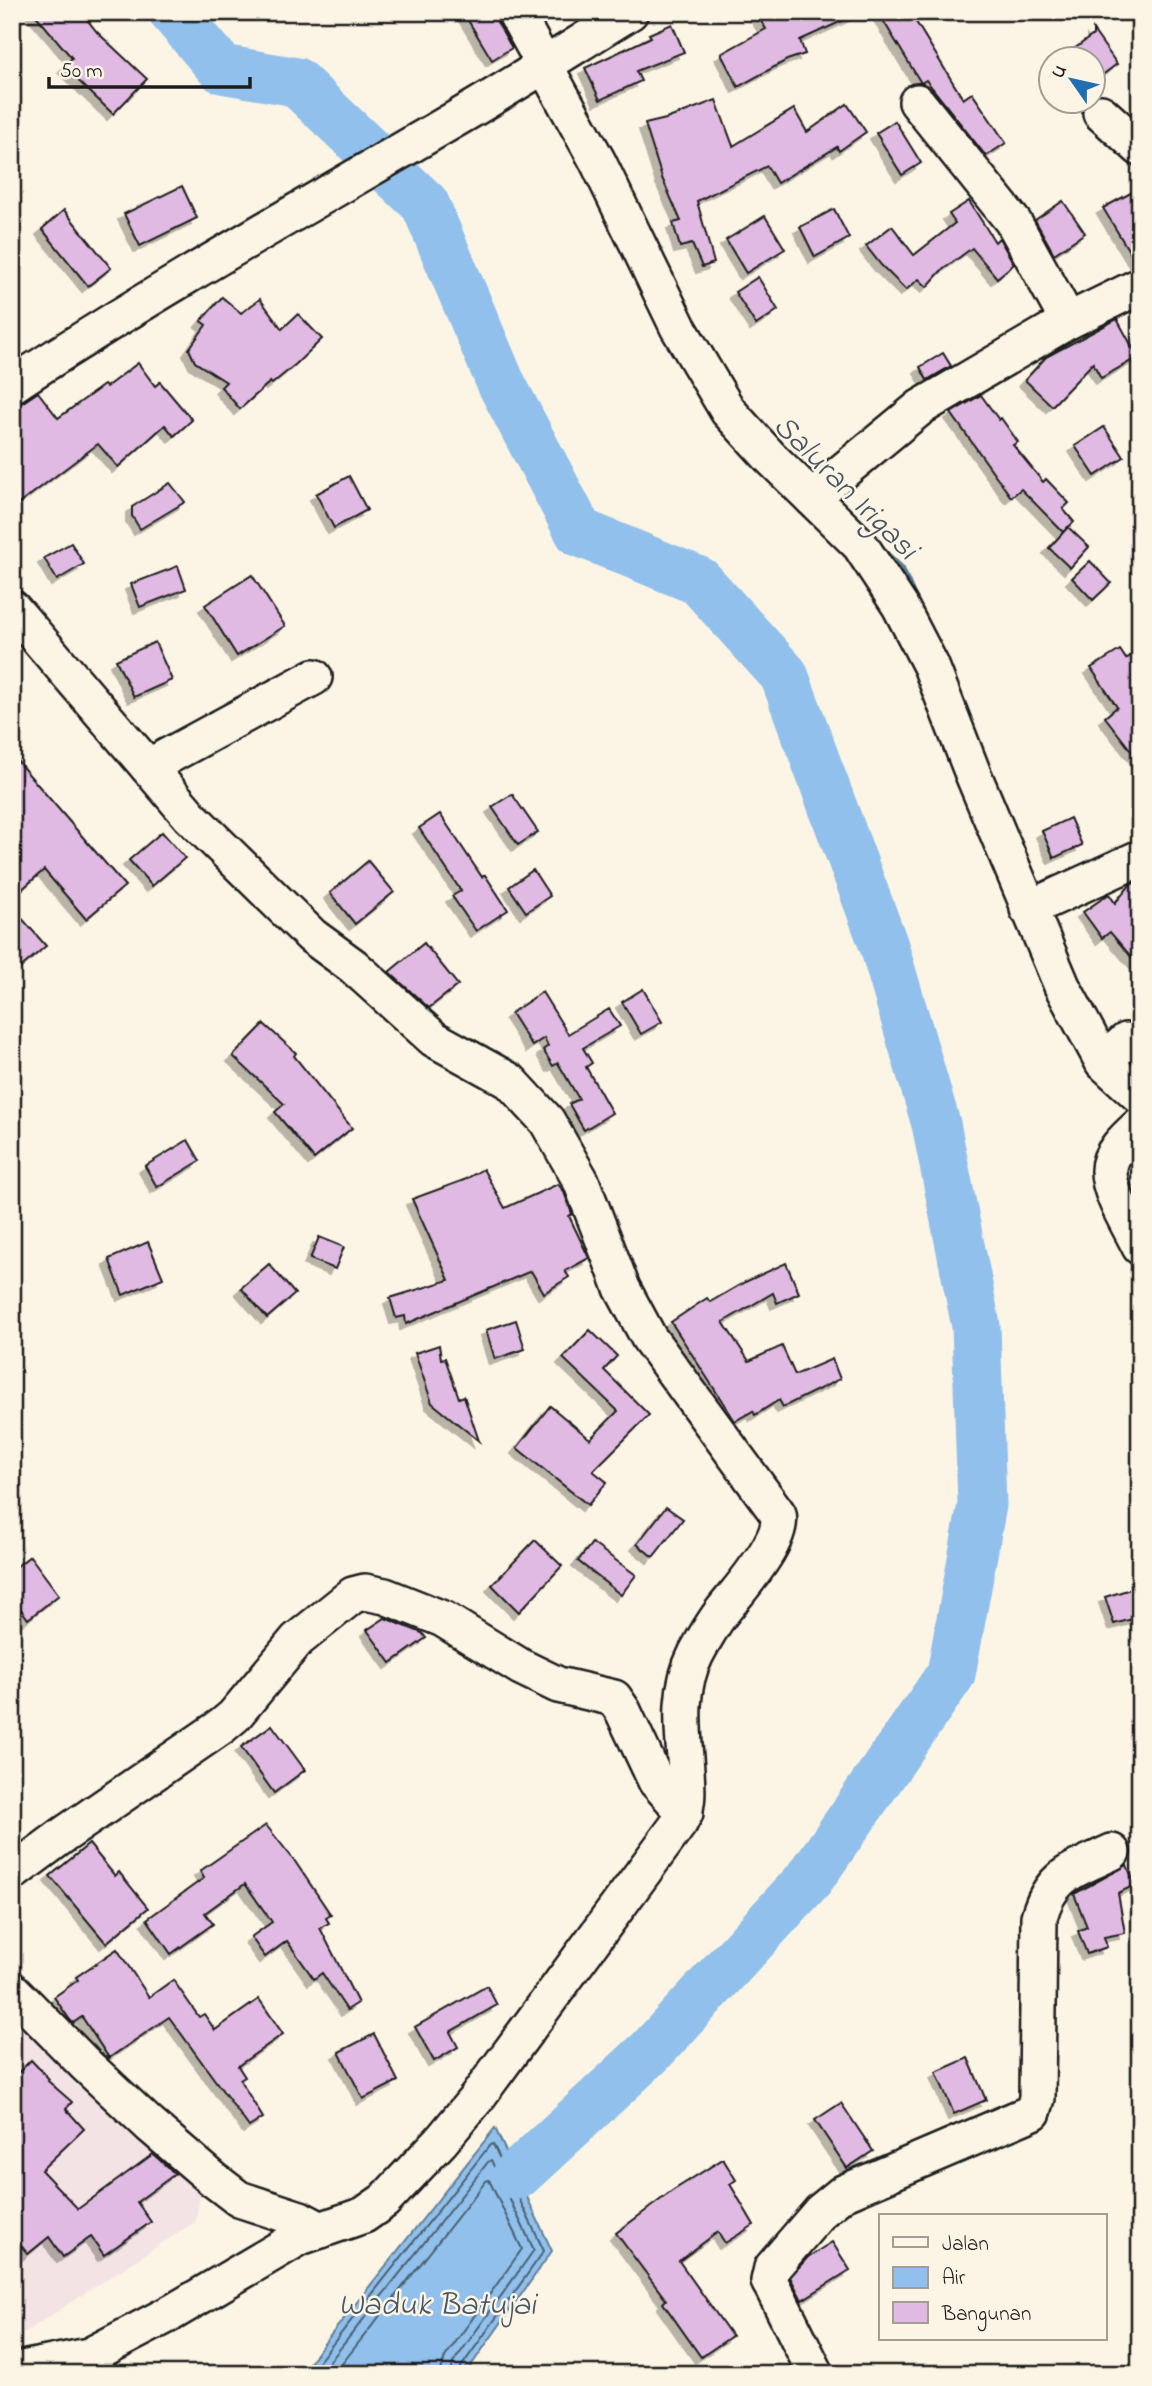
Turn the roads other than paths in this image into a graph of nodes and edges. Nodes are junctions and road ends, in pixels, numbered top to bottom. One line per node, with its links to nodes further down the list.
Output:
1 (515, 12): 3 (street)
2 (630, 12): 3 (street)
3 (557, 57): 9 (street); 10 (street)
4 (917, 102): 8 (street)
5 (1104, 116): 6 (street)
6 (1140, 148)
7 (1140, 286): 8 (street)
8 (1068, 321): 10 (street)
9 (12, 385)
10 (821, 492): 15 (street)
11 (12, 608): 13 (street)
12 (314, 677): 13 (street)
13 (148, 767): 20 (street)
14 (1140, 858): 15 (street)
15 (1040, 903): 16 (street)
16 (1119, 1051): 17 (street)
17 (1140, 1096)
18 (1140, 1125): 19 (street)
19 (1140, 1247)
20 (685, 1813): 22 (street); 24 (street)
21 (1112, 1852): 26 (street)
22 (12, 1873)
23 (12, 1990): 24 (street)
24 (321, 2230): 25 (street)
25 (12, 2371)
26 (816, 2374)

